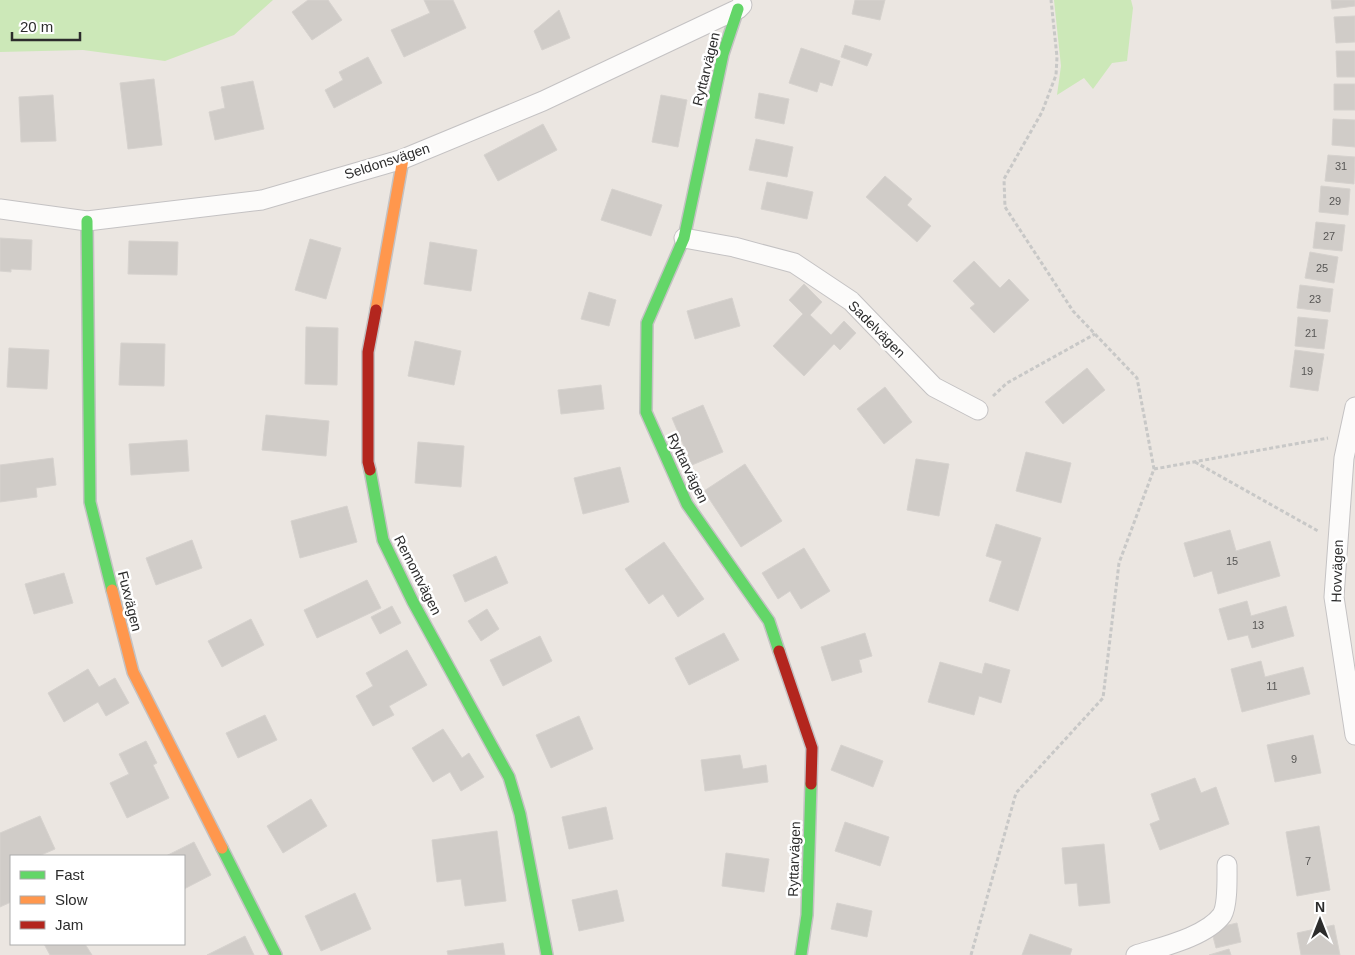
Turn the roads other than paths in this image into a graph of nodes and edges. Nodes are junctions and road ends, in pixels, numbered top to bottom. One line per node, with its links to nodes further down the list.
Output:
1 (743, 4): 2 (street, Seldonsvägen); 5 (street, Ryttarvägen)
2 (402, 159): 4 (street, Seldonsvägen); 11 (street, Remontvägen)
3 (0, 209): 4 (street, Seldonsvägen)
4 (87, 221): 10 (street, Fuxvägen)
5 (684, 238): 7 (street, Sadelvägen); 12 (street, Ryttarvägen)
6 (1355, 407): 8 (street, Hovvägen)
7 (978, 410)
8 (1355, 735)
9 (1227, 865): 13 (street)
10 (276, 955)
11 (547, 955)
12 (801, 955)
13 (1136, 955)

